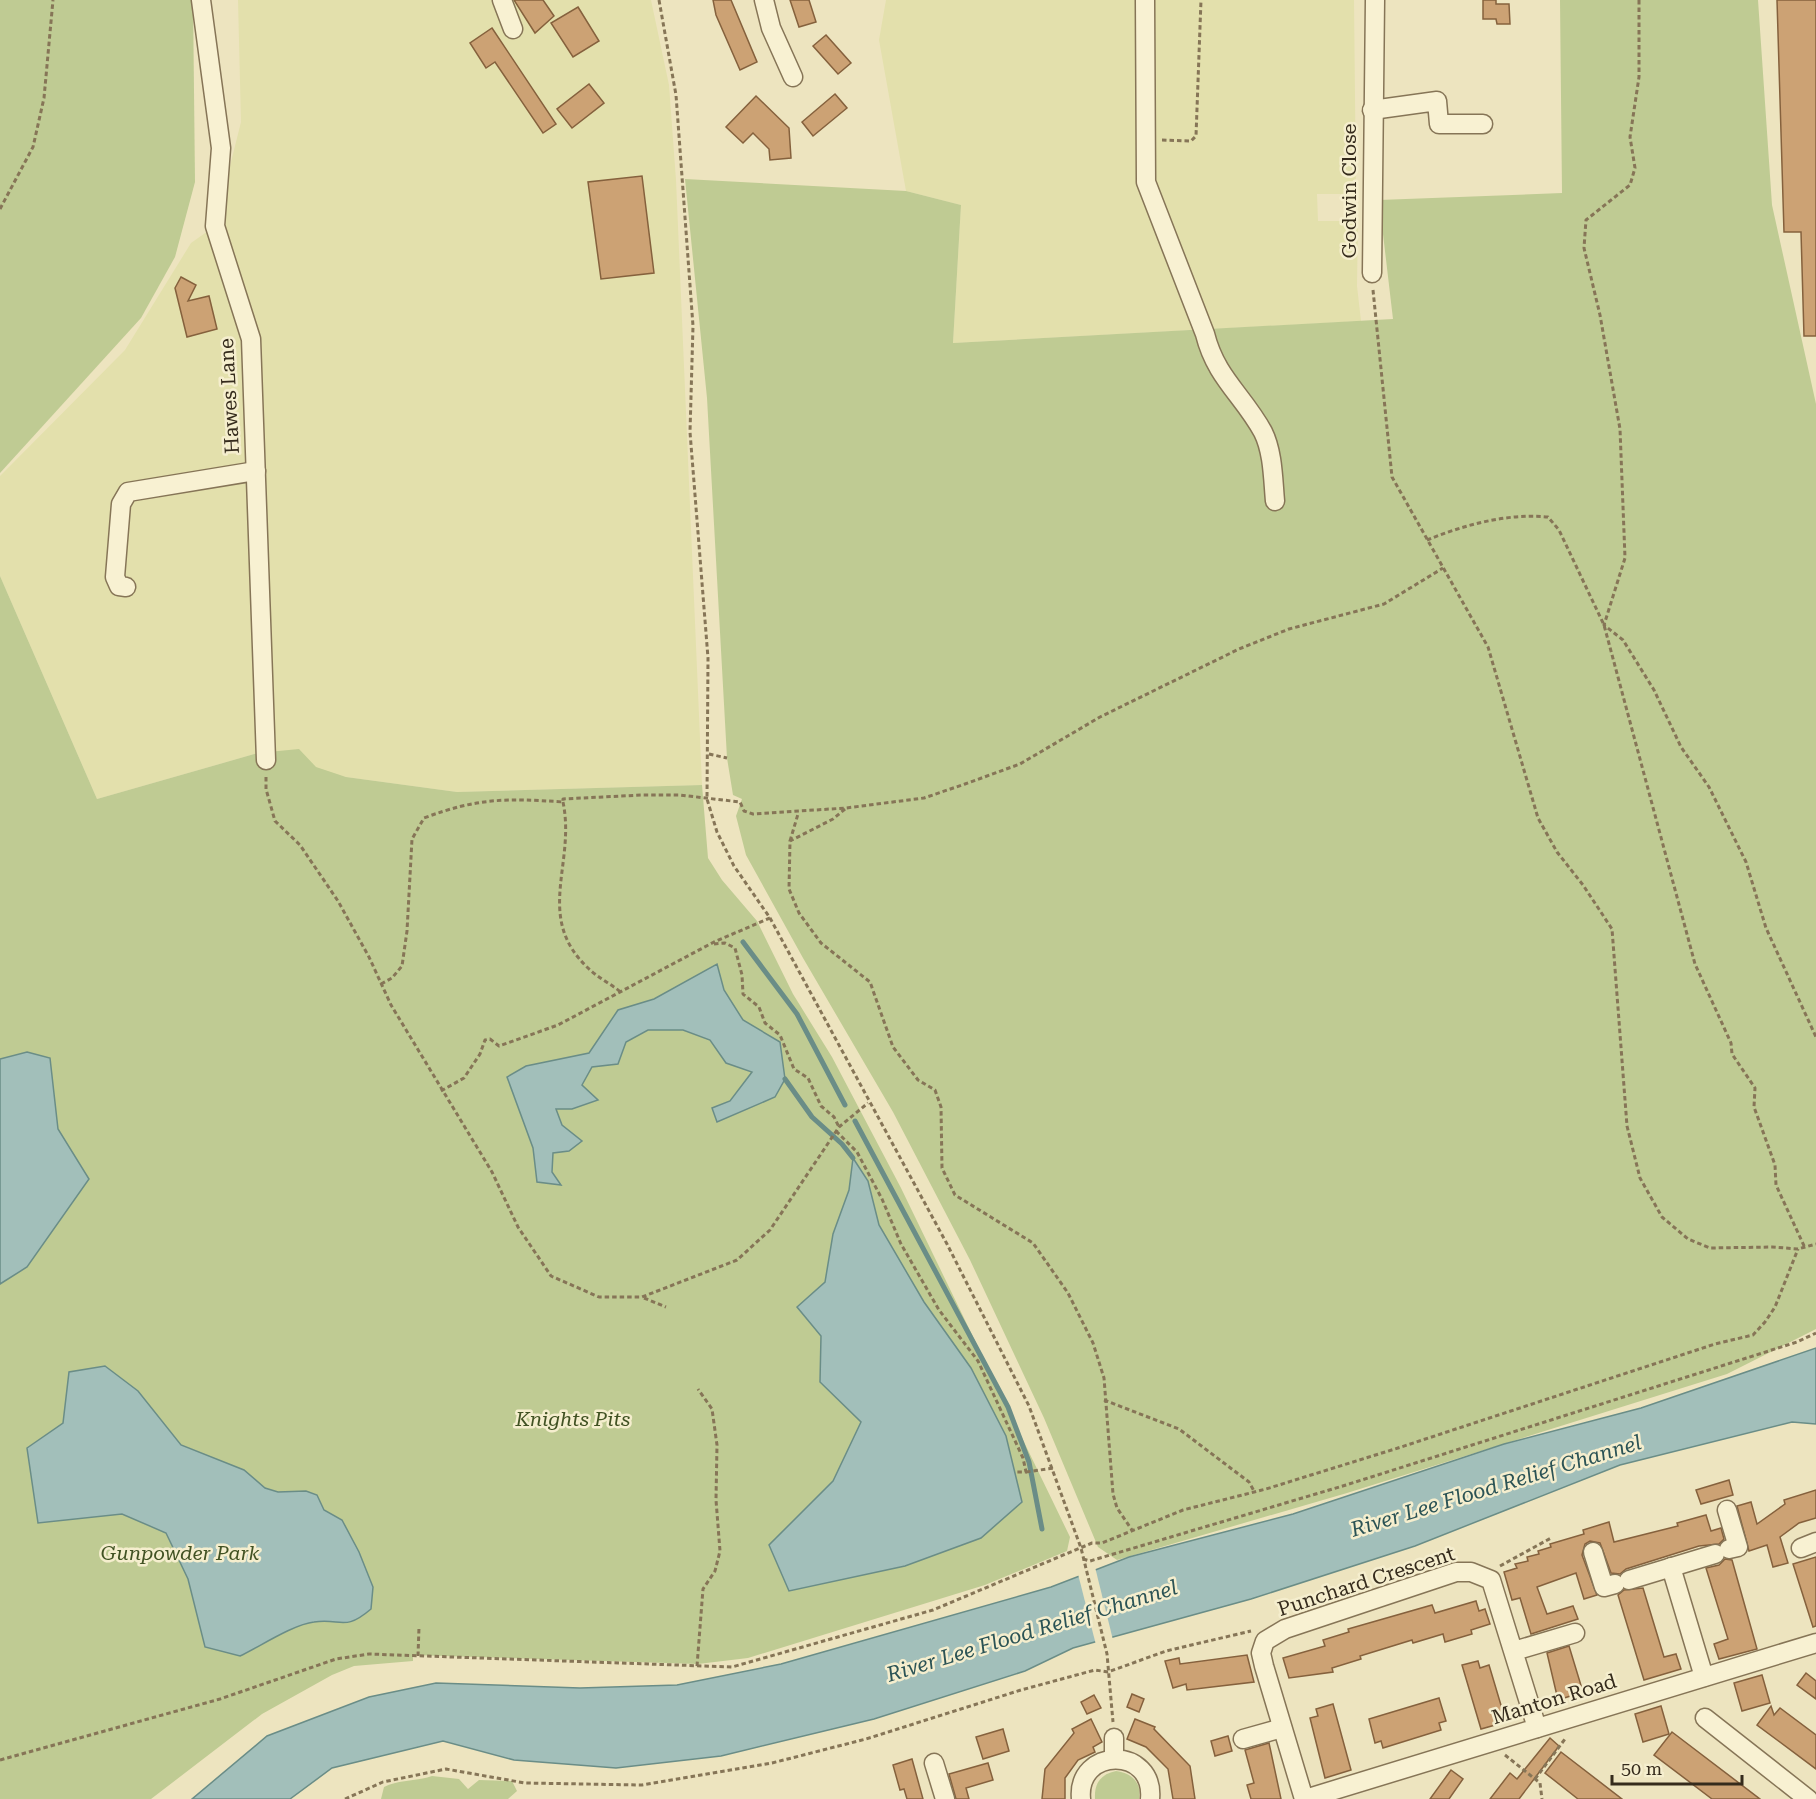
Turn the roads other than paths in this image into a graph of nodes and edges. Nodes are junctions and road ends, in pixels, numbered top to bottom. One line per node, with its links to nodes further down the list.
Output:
1 (201, 0): 11 (street, Hawes Lane)
2 (502, 0): 6 (street)
3 (764, 0): 7 (street)
4 (1145, 0): 12 (street)
5 (1375, 0): 8 (street, Godwin Close)
6 (513, 29)
7 (793, 77)
8 (1372, 110): 9 (street, Godwin Close); 10 (street, Godwin Close)
9 (1483, 124)
10 (1372, 273)
11 (256, 471): 13 (street); 14 (street, Hawes Lane)
12 (1275, 501)
13 (126, 587)
14 (266, 760)
15 (1727, 1510): 17 (street)
16 (1593, 1552): 17 (street)
17 (1671, 1567): 21 (street)
18 (1575, 1633): 20 (street)
19 (1816, 1643): 21 (street, Manton Road)
20 (1514, 1652): 23 (street, Punchard Crescent); 24 (street, Punchard Crescent)
21 (1704, 1677): 24 (street, Manton Road)
22 (1705, 1719): 33 (street)
23 (1282, 1728): 26 (street); 32 (street, Punchard Crescent)
24 (1538, 1728): 32 (street, Manton Road)
25 (1114, 1738): 27 (street)
26 (1243, 1739)
27 (1114, 1758): 30 (street); 31 (street)
28 (934, 1763): 29 (street)
29 (945, 1799)
30 (1081, 1799)
31 (1150, 1799)
32 (1305, 1799)
33 (1808, 1799)

